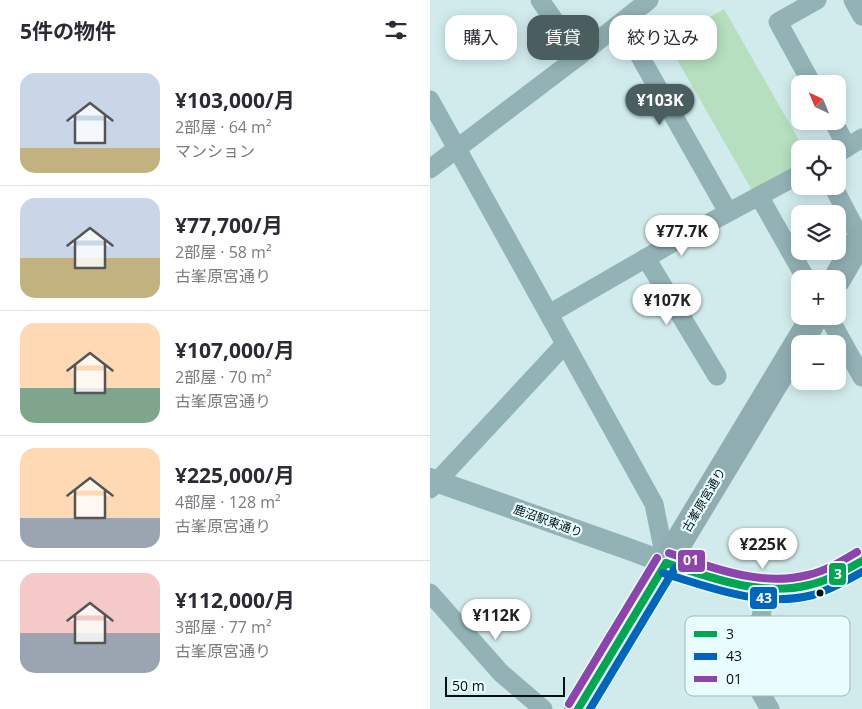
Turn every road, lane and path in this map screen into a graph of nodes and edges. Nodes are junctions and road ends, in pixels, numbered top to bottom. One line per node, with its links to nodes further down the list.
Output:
1 (540, 0): 5 (street)
2 (649, 0): 6 (street)
3 (817, 0): 12 (street)
4 (853, 0): 7 (street)
5 (550, 15)
6 (631, 15)
7 (862, 16)
8 (609, 32): 9 (street)
9 (599, 40)
10 (574, 60): 16 (street)
11 (642, 60): 21 (street)
12 (807, 75)
13 (430, 100): 16 (street)
14 (839, 130): 15 (street)
15 (849, 146)
16 (457, 148): 17 (street); 26 (street)
17 (430, 169)
18 (791, 179): 20 (street)
19 (838, 195): 22 (street)
20 (759, 196): 21 (street); 24 (street)
21 (728, 212): 23 (street)
22 (861, 237): 25 (main road)
23 (646, 258): 26 (street); 30 (street)
24 (801, 270)
25 (842, 270)
26 (549, 314): 29 (street)
27 (809, 325): 34 (main road, 古峯原宮通り)
28 (833, 325): 31 (street)
29 (565, 344): 32 (street); 34 (street)
30 (717, 376)
31 (862, 377)
32 (432, 483): 34 (street, 鹿沼駅東通り)
33 (862, 561): 35 (street, 鹿沼駅東通り)
34 (666, 563): 35 (street, 鹿沼駅東通り); 40 (main road, 古峯原宮通り)
35 (764, 589): 37 (street)
36 (430, 593): 39 (street)
37 (761, 616)
38 (762, 696): 41 (street)
39 (543, 709)
40 (578, 709)
41 (770, 709)

